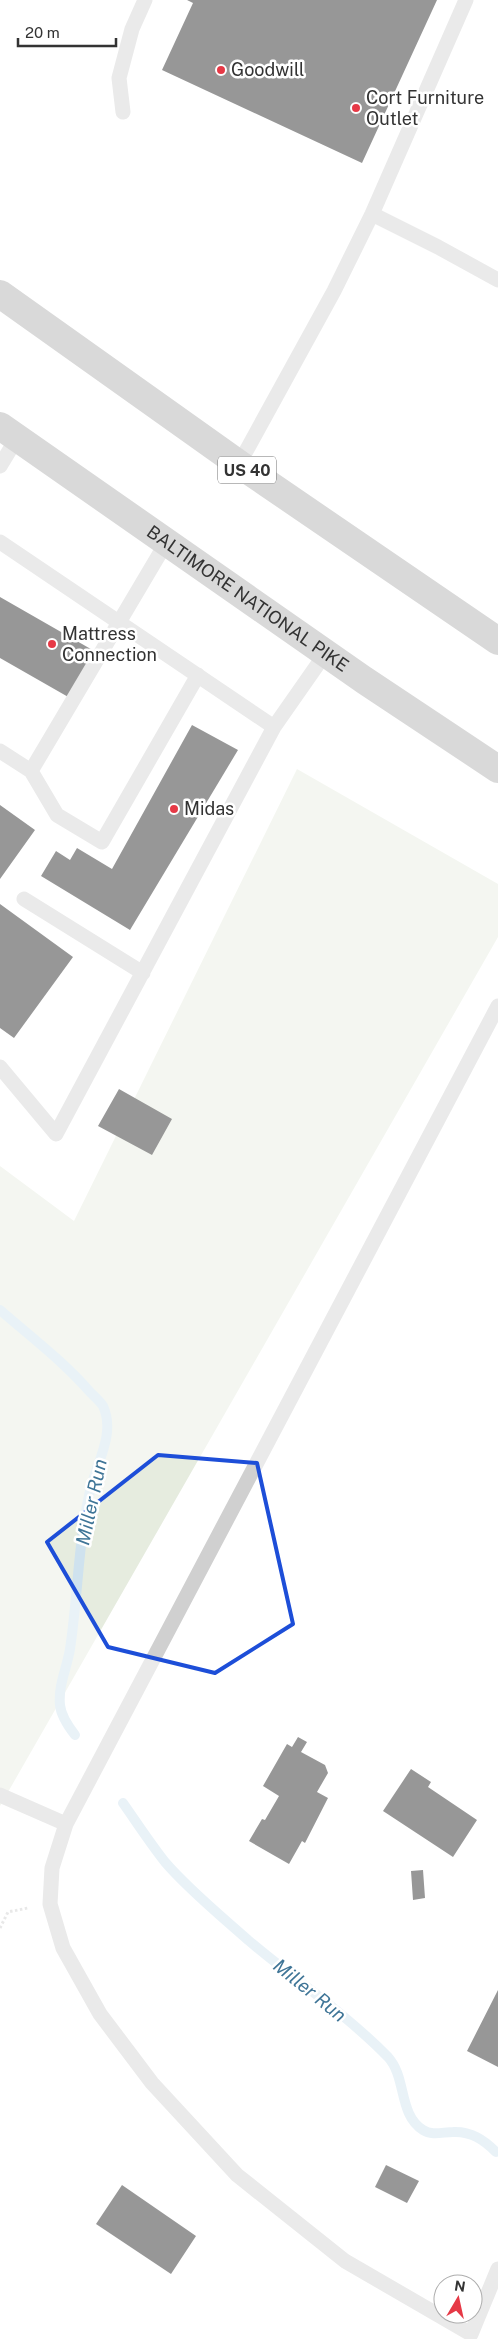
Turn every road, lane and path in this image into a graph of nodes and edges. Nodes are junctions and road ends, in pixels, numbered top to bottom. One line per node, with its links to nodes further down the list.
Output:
1 (145, 0): 3 (lane)
2 (466, 0): 4 (lane)
3 (123, 112)
4 (372, 214): 5 (lane); 8 (lane)
5 (498, 280)
6 (0, 294): 8 (main road, US 40)
7 (8, 432): 9 (lane); 11 (main road, BALTIMORE NATIONAL PIKE)
8 (239, 464): 13 (main road, US 40)
9 (0, 466)
10 (0, 542): 12 (lane)
11 (166, 543): 12 (lane); 14 (main road, BALTIMORE NATIONAL PIKE)
12 (120, 621): 15 (lane); 19 (lane)
13 (498, 641)
14 (325, 654): 16 (lane); 18 (main road, BALTIMORE NATIONAL PIKE)
15 (198, 675): 16 (lane); 19 (lane)
16 (274, 727): 21 (lane)
17 (0, 750): 19 (lane)
18 (498, 769)
19 (31, 771)
20 (24, 899): 21 (lane)
21 (143, 972): 23 (lane)
22 (498, 1006): 25 (lane)
23 (0, 1067)
24 (0, 1795): 25 (lane)
25 (66, 1824): 26 (lane)
26 (50, 1904): 27 (path); 28 (lane)
27 (0, 1928)
28 (498, 2269)

